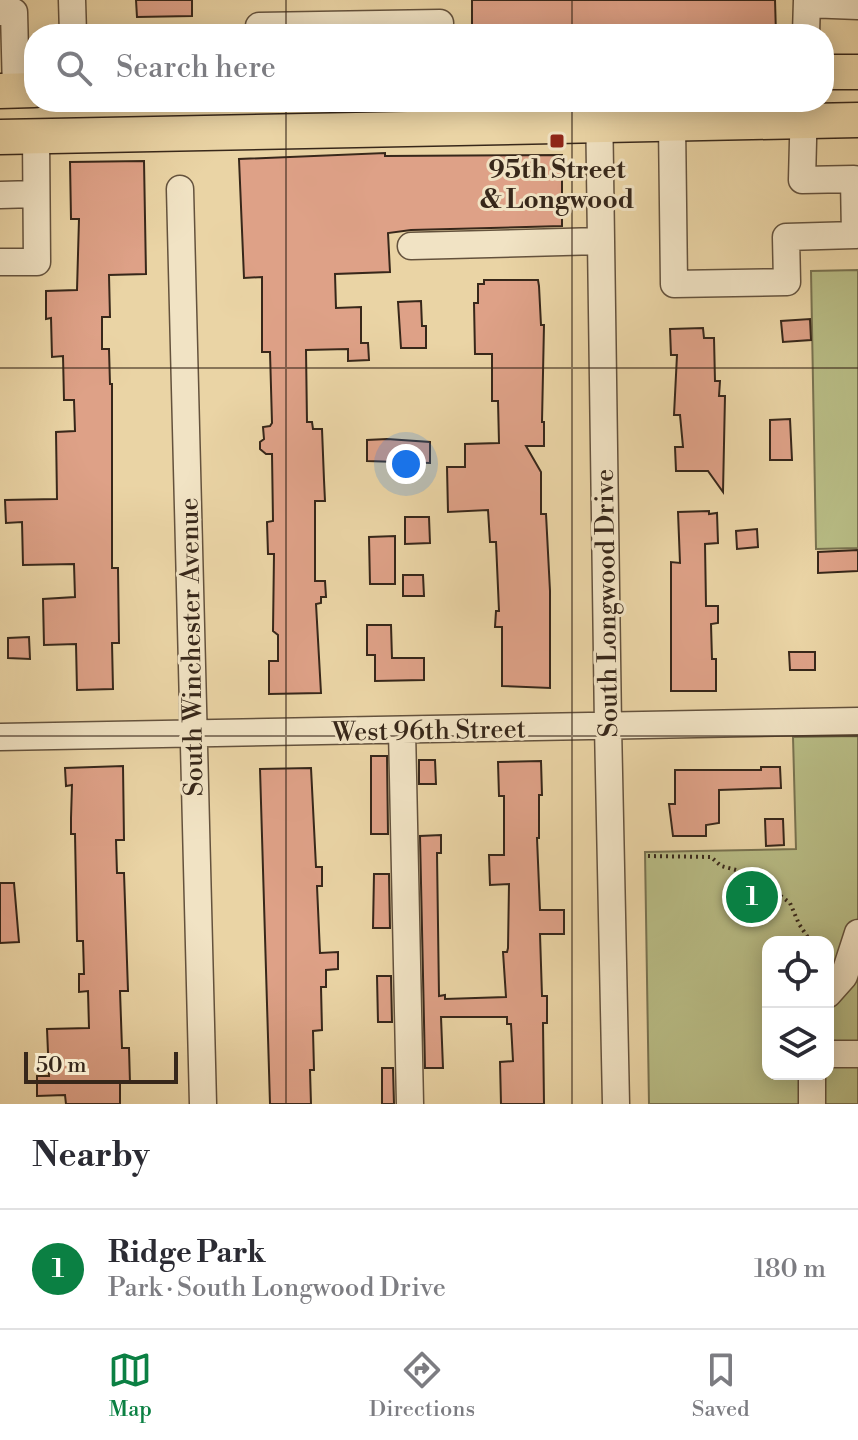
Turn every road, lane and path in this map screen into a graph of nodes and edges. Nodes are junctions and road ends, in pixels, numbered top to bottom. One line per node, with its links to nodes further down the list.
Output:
1 (72, 0): 6 (street)
2 (807, 2): 3 (street); 8 (street)
3 (858, 6)
4 (0, 12): 11 (street)
5 (440, 19): 7 (street)
6 (73, 24)
7 (311, 24)
8 (806, 24)
9 (834, 72): 10 (main road)
10 (858, 72)
11 (17, 91)
12 (803, 112): 15 (main road); 16 (main road); 16 (street)
13 (599, 114): 14 (main road); 16 (main road); 22 (street, South Longwood Drive)
14 (442, 116): 17 (main road)
15 (858, 120)
16 (672, 124)
17 (36, 136): 18 (main road); 20 (street)
18 (0, 137)
19 (180, 189): 28 (street, South Winchester Avenue)
20 (36, 194): 21 (street); 24 (street)
21 (0, 195)
22 (600, 241): 23 (street); 26 (street, South Longwood Drive)
23 (411, 246)
24 (0, 262)
25 (858, 721): 26 (street, West 96th Street)
26 (608, 726): 27 (street, West 96th Street); 39 (street, South Longwood Drive)
27 (402, 730): 28 (street, West 96th Street); 38 (street)
28 (193, 734): 29 (street, West 96th Street); 37 (street, South Winchester Avenue)
29 (0, 737)
30 (648, 856): 32 (path)
31 (858, 933): 33 (street)
32 (807, 936)
33 (834, 987)
34 (834, 1054): 35 (street)
35 (858, 1054)
36 (812, 1080): 40 (street)
37 (203, 1104)
38 (410, 1104)
39 (616, 1104)
40 (812, 1104)

